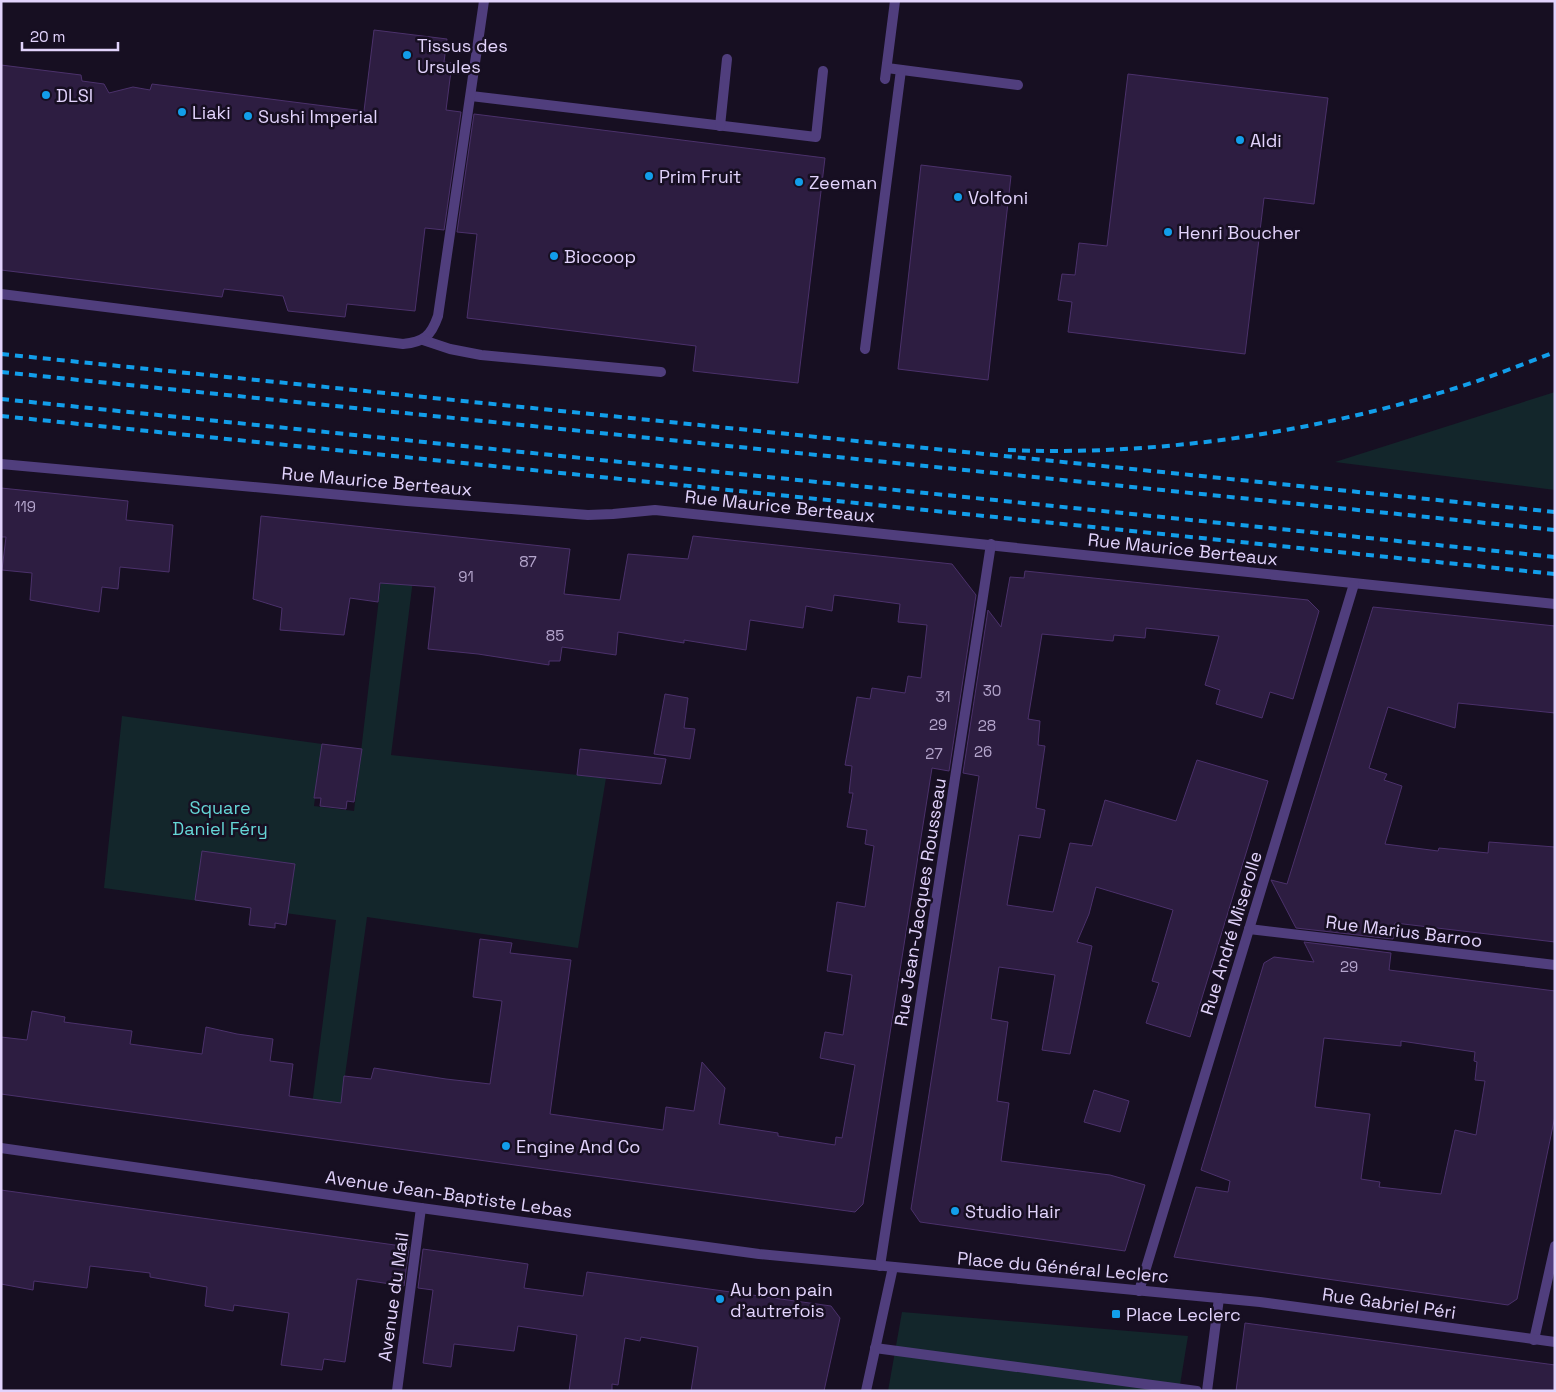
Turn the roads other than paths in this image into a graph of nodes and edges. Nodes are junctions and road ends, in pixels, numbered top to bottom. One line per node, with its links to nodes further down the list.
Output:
1 (484, 1): 7 (street)
2 (895, 1): 4 (street)
3 (727, 59): 8 (street)
4 (901, 70): 6 (street); 11 (street)
5 (823, 71): 8 (street)
6 (1018, 85)
7 (471, 96): 8 (street); 10 (street)
8 (720, 126)
9 (1, 294): 10 (street)
10 (423, 340): 12 (street)
11 (865, 349)
12 (661, 372)
13 (1, 464): 14 (street, Rue Maurice Berteaux)
14 (991, 544): 15 (street, Rue Maurice Berteaux); 22 (street, Rue Jean-Jacques Rousseau)
15 (1354, 584): 16 (street, Rue Maurice Berteaux); 17 (street, Rue André Miserolle)
16 (1555, 604)
17 (1249, 929): 18 (street, Rue Marius Barroo); 24 (street, Rue André Miserolle)
18 (1555, 965)
19 (1, 1148): 20 (street, Avenue Jean-Baptiste Lebas)
20 (421, 1208): 22 (street, Avenue Jean-Baptiste Lebas); 29 (street, Avenue du Mail)
21 (1555, 1246): 26 (street)
22 (880, 1266): 23 (street, Avenue Jean-Baptiste Lebas)
23 (893, 1268): 24 (street, Place du Général Leclerc); 28 (street)
24 (1139, 1290): 25 (street, Place du Général Leclerc)
25 (1219, 1298): 26 (street, Rue Gabriel Péri); 32 (street)
26 (1534, 1340): 27 (street, Rue Gabriel Péri)
27 (1555, 1342)
28 (875, 1348): 30 (street); 31 (street)
29 (397, 1391)
30 (866, 1391)
31 (1197, 1391)
32 (1206, 1391)

